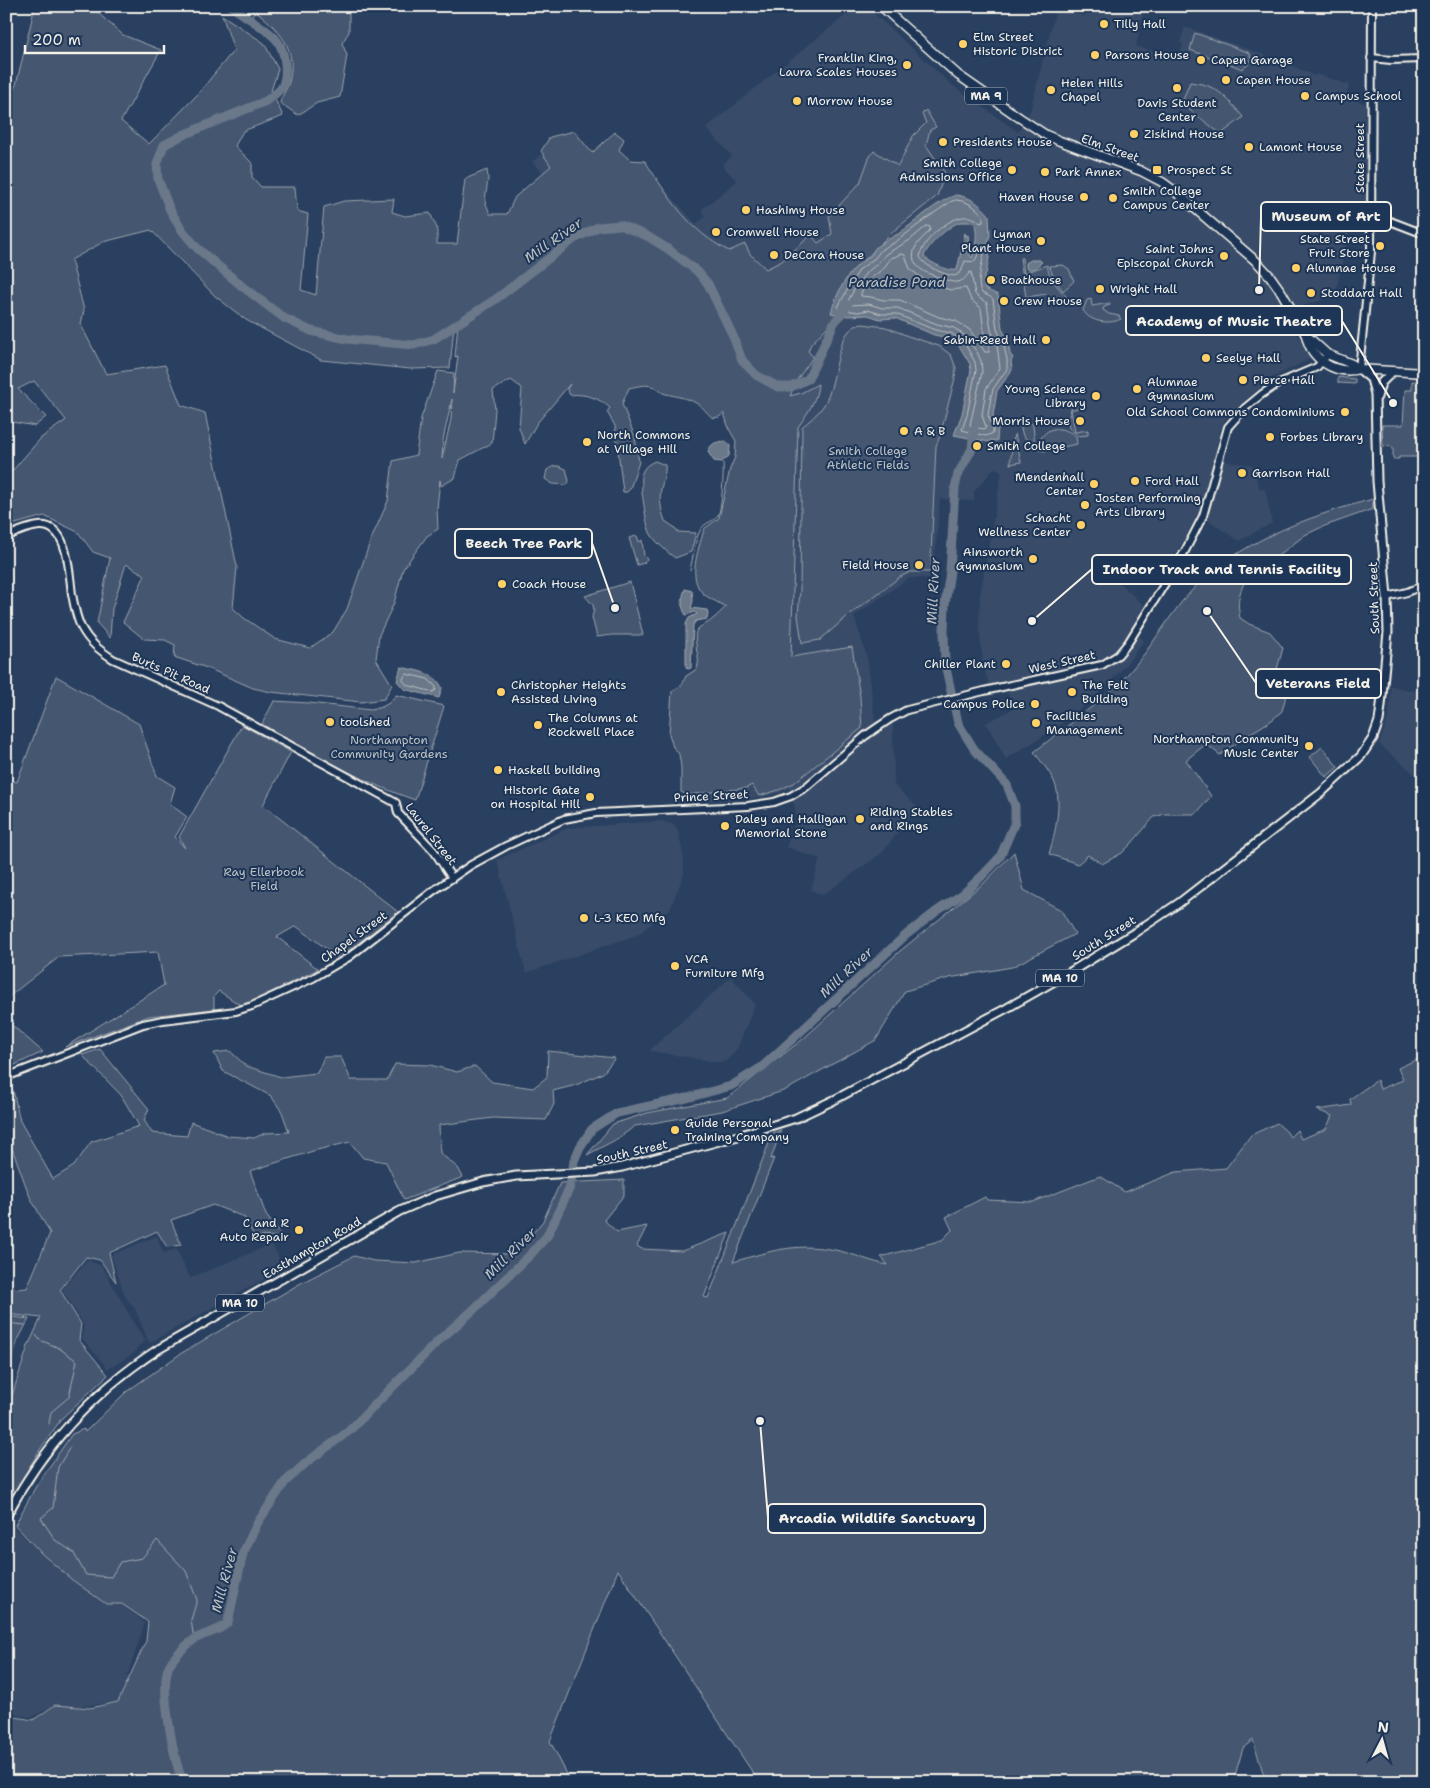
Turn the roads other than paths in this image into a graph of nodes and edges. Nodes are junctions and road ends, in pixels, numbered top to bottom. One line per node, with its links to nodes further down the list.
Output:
1 (881, 6): 7 (highway, Elm Street / MA 9)
2 (1372, 6): 3 (main road, State Street)
3 (1371, 58): 4 (main road); 5 (main road, State Street)
4 (1424, 59)
5 (1372, 215): 6 (main road); 10 (main road, State Street)
6 (1424, 234)
7 (1306, 336): 8 (highway, Elm Street); 9 (highway, Elm Street / MA 9)
8 (1327, 354): 9 (main road, West Street); 10 (highway, Elm Street)
9 (1322, 362): 10 (highway); 17 (main road, West Street)
10 (1359, 369): 11 (highway); 13 (main road, MA 10)
11 (1392, 372): 12 (highway); 13 (main road, MA 10)
12 (1424, 373)
13 (1376, 403): 16 (main road, South Street / MA 10)
14 (6, 537): 18 (main road, Burts Pit Road)
15 (1424, 585): 16 (main road)
16 (1387, 597): 22 (main road, South Street / MA 10)
17 (830, 767): 19 (main road, Prince Street)
18 (396, 803): 20 (main road, Laurel Street)
19 (581, 814): 20 (main road, Chapel Street)
20 (452, 878): 21 (main road, Chapel Street)
21 (6, 1077)
22 (533, 1174): 23 (main road, Easthampton Road / MA 10)
23 (6, 1517)

